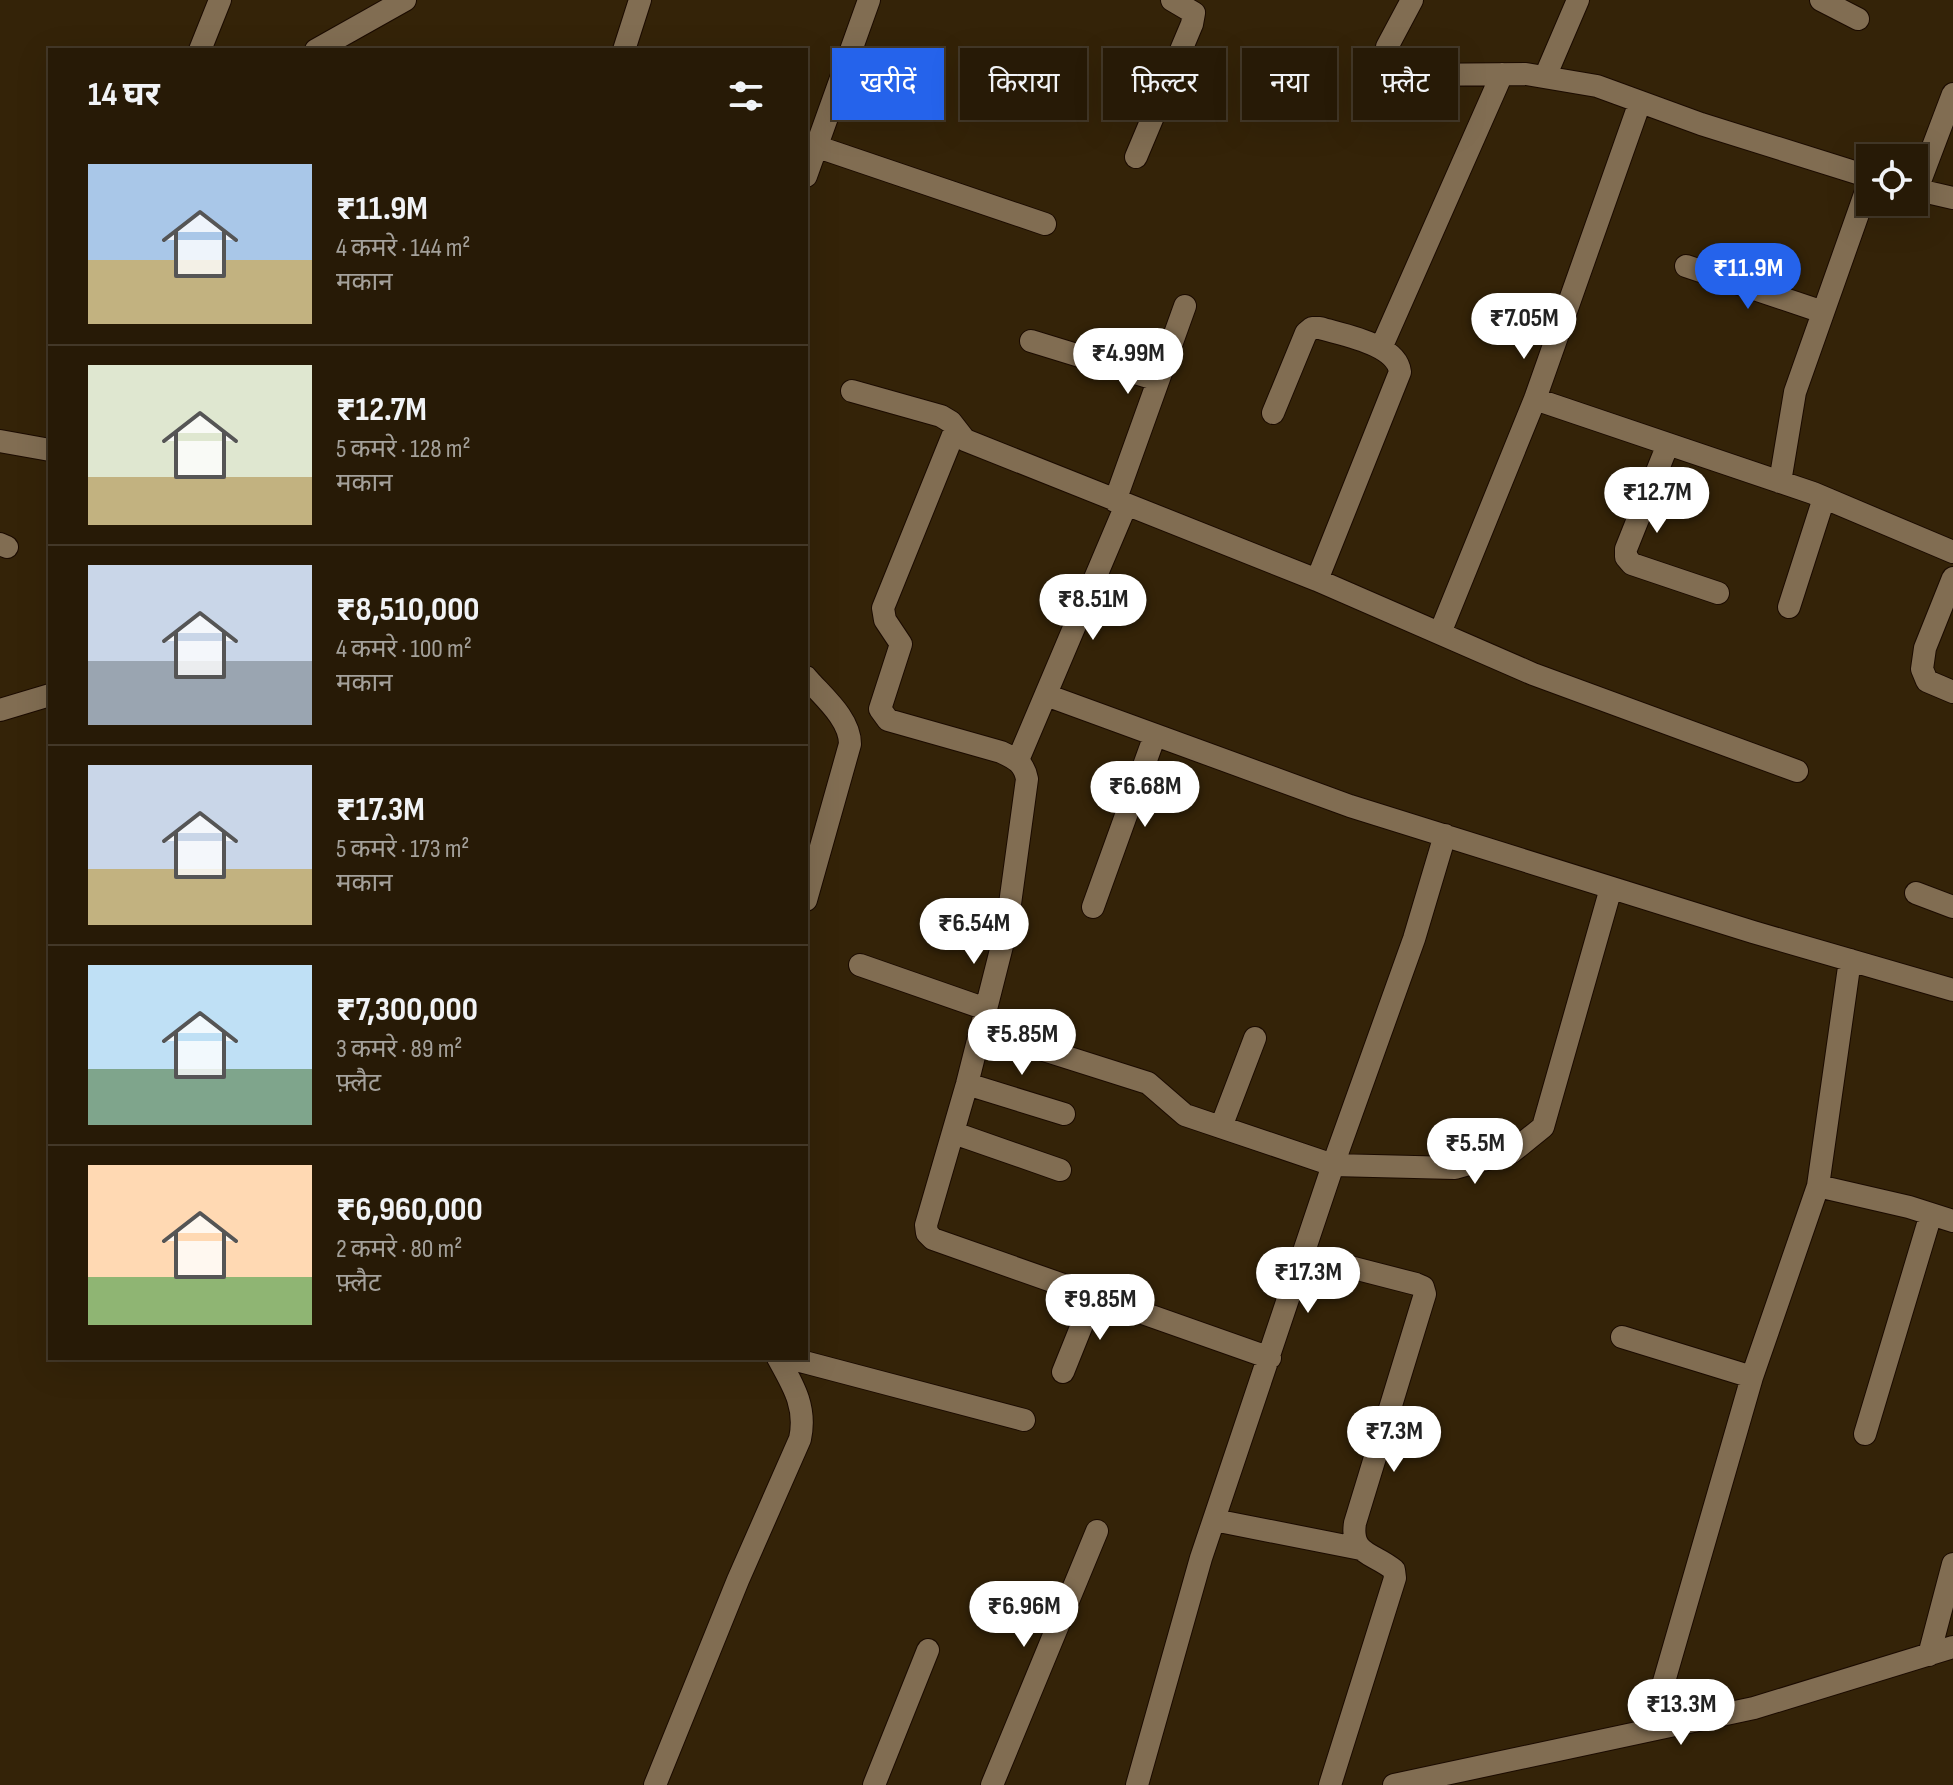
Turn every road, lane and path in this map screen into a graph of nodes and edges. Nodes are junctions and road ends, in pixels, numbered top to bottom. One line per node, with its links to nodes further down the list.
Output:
1 (220, 0): 10 (street)
2 (405, 0): 11 (street)
3 (640, 0): 12 (street)
4 (869, 0): 17 (street)
5 (1172, 0): 18 (street)
6 (1412, 0): 13 (street)
7 (1578, 0): 14 (street)
8 (1821, 0): 9 (street)
9 (1858, 19)
10 (201, 48)
11 (320, 48)
12 (625, 48)
13 (1502, 74): 14 (street); 30 (street)
14 (1545, 77): 16 (street)
15 (1953, 94): 19 (street)
16 (1640, 102): 21 (street); 33 (street)
17 (818, 147): 20 (street); 25 (street)
18 (1136, 157)
19 (1928, 158)
20 (808, 171)
21 (1856, 174)
22 (1928, 192): 23 (street)
23 (1953, 198)
24 (1857, 216): 28 (street)
25 (1045, 224)
26 (1686, 266): 28 (street)
27 (1185, 306): 31 (street)
28 (1823, 312): 39 (street)
29 (1031, 341): 31 (street)
30 (1381, 348): 34 (street); 44 (street)
31 (1158, 380): 41 (street)
32 (852, 391): 35 (street)
33 (1535, 399): 37 (street); 47 (street)
34 (1273, 413)
35 (955, 430): 41 (street); 53 (street)
36 (0, 441): 38 (street)
37 (1668, 444): 39 (street); 45 (street)
38 (48, 450)
39 (1780, 482): 40 (street)
40 (1824, 498): 42 (street); 46 (street)
41 (1121, 503): 44 (street); 50 (street)
42 (1952, 548)
43 (1953, 578): 49 (street)
44 (1317, 580): 47 (street)
45 (1718, 593)
46 (1789, 607)
47 (1440, 633): 57 (street)
48 (810, 685): 54 (street)
49 (1953, 692)
50 (1046, 695): 55 (street); 56 (street)
51 (48, 696): 52 (street)
52 (0, 710)
53 (883, 716): 54 (street); 56 (street)
54 (848, 729): 60 (street)
55 (1155, 735): 58 (street); 62 (street)
56 (1018, 760): 67 (street)
57 (1797, 771)
58 (1445, 835): 59 (street); 73 (street)
59 (1611, 888): 64 (street); 73 (street)
60 (808, 893)
61 (1916, 893): 63 (street)
62 (1093, 907)
63 (1953, 907)
64 (1850, 960): 66 (street); 75 (street)
65 (860, 965): 67 (street)
66 (1953, 990)
67 (984, 1020): 69 (street); 71 (street)
68 (1255, 1038): 71 (street)
69 (967, 1084): 70 (street); 72 (street)
70 (1064, 1114)
71 (1221, 1127): 73 (street)
72 (954, 1133): 74 (street); 79 (street)
73 (1333, 1165): 78 (street)
74 (1060, 1170)
75 (1818, 1186): 76 (street); 85 (street)
76 (1931, 1214): 77 (street); 87 (street)
77 (1953, 1221)
78 (1303, 1255): 81 (street); 90 (street)
79 (1094, 1295): 81 (street); 84 (street)
80 (1622, 1337): 85 (street)
81 (1270, 1358): 88 (street)
82 (779, 1360): 97 (street)
83 (797, 1360): 86 (street)
84 (1063, 1372)
85 (1752, 1377): 95 (street)
86 (1024, 1420)
87 (1865, 1434)
88 (1214, 1520): 90 (street); 100 (street)
89 (1097, 1531): 99 (street)
90 (1361, 1549): 101 (street)
91 (1953, 1564): 94 (street)
92 (1953, 1647): 94 (street)
93 (928, 1650): 98 (street)
94 (1929, 1655): 95 (street)
95 (1650, 1730): 96 (street)
96 (1458, 1778): 102 (street)
97 (655, 1785)
98 (874, 1785)
99 (992, 1785)
100 (1137, 1785)
101 (1330, 1785)
102 (1394, 1785)

